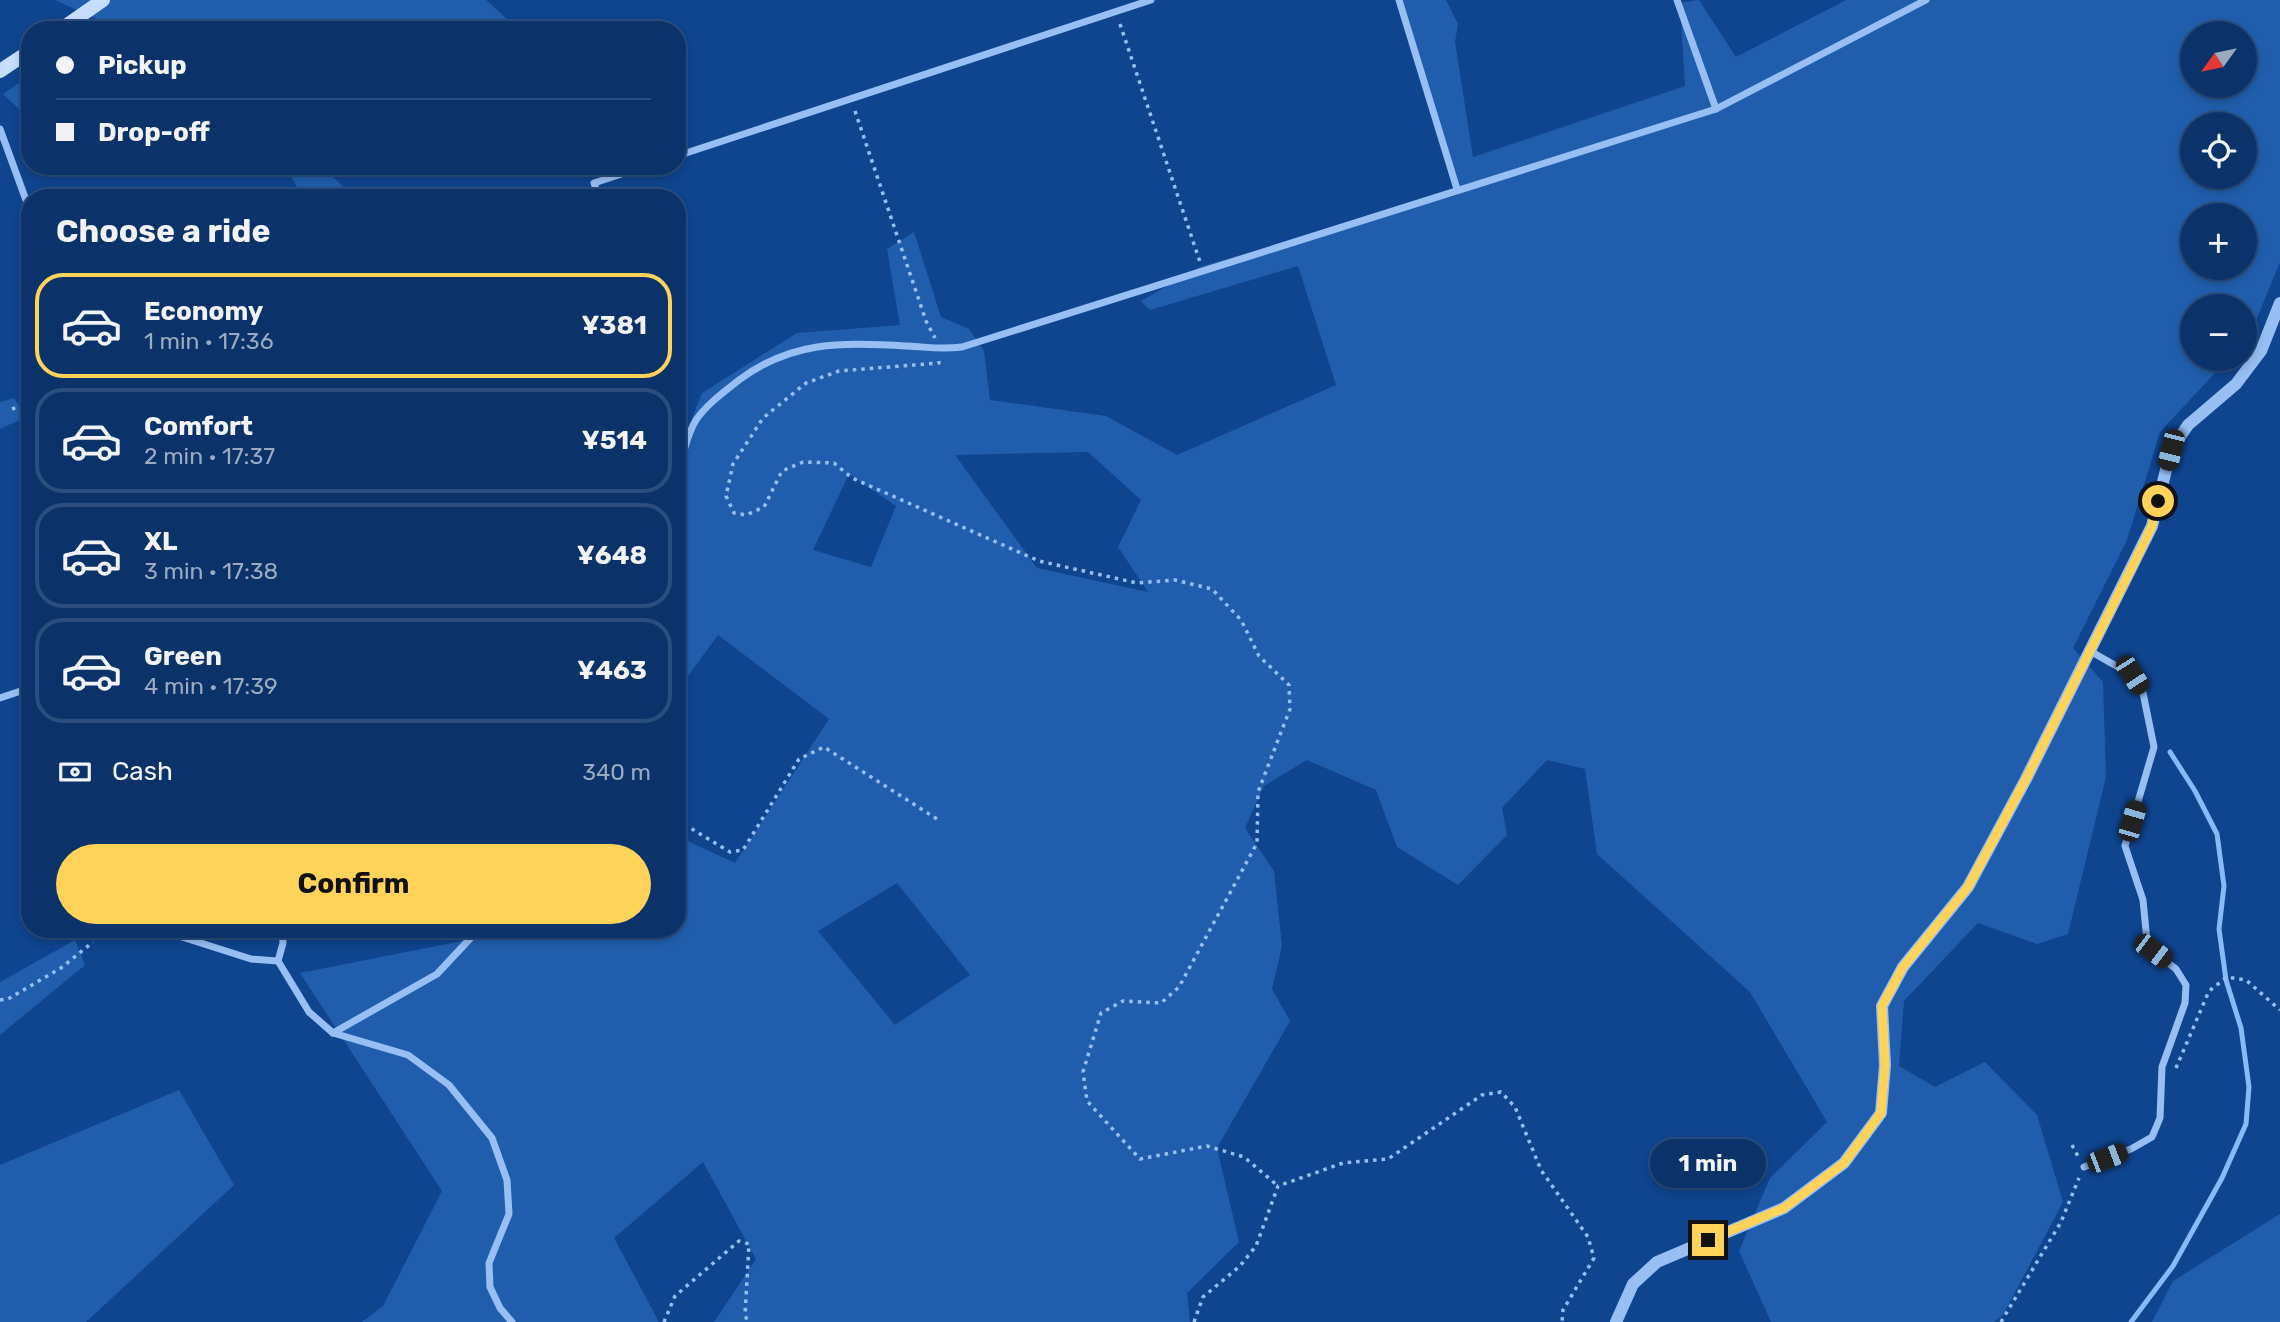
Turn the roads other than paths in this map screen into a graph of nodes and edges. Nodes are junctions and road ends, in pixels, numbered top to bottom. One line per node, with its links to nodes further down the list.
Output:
1 (103, 0): 6 (main road)
2 (1151, 0): 11 (street)
3 (1399, 0): 15 (street)
4 (1677, 0): 9 (street)
5 (1926, 0): 9 (street)
6 (73, 21)
7 (21, 57): 8 (main road)
8 (0, 71)
9 (1716, 109): 15 (street)
10 (0, 128): 13 (street)
11 (686, 153)
12 (618, 175): 14 (street)
13 (22, 189)
14 (596, 189)
15 (1457, 189): 17 (street)
16 (2280, 303): 18 (street)
17 (686, 438)
18 (2090, 651): 26 (street); 28 (street)
19 (21, 691): 20 (street)
20 (0, 698)
21 (184, 938): 24 (street)
22 (283, 938): 24 (street)
23 (471, 938): 25 (street)
24 (278, 961): 25 (street)
25 (333, 1033): 27 (street)
26 (2084, 1167)
27 (512, 1322)
28 (1616, 1322)

